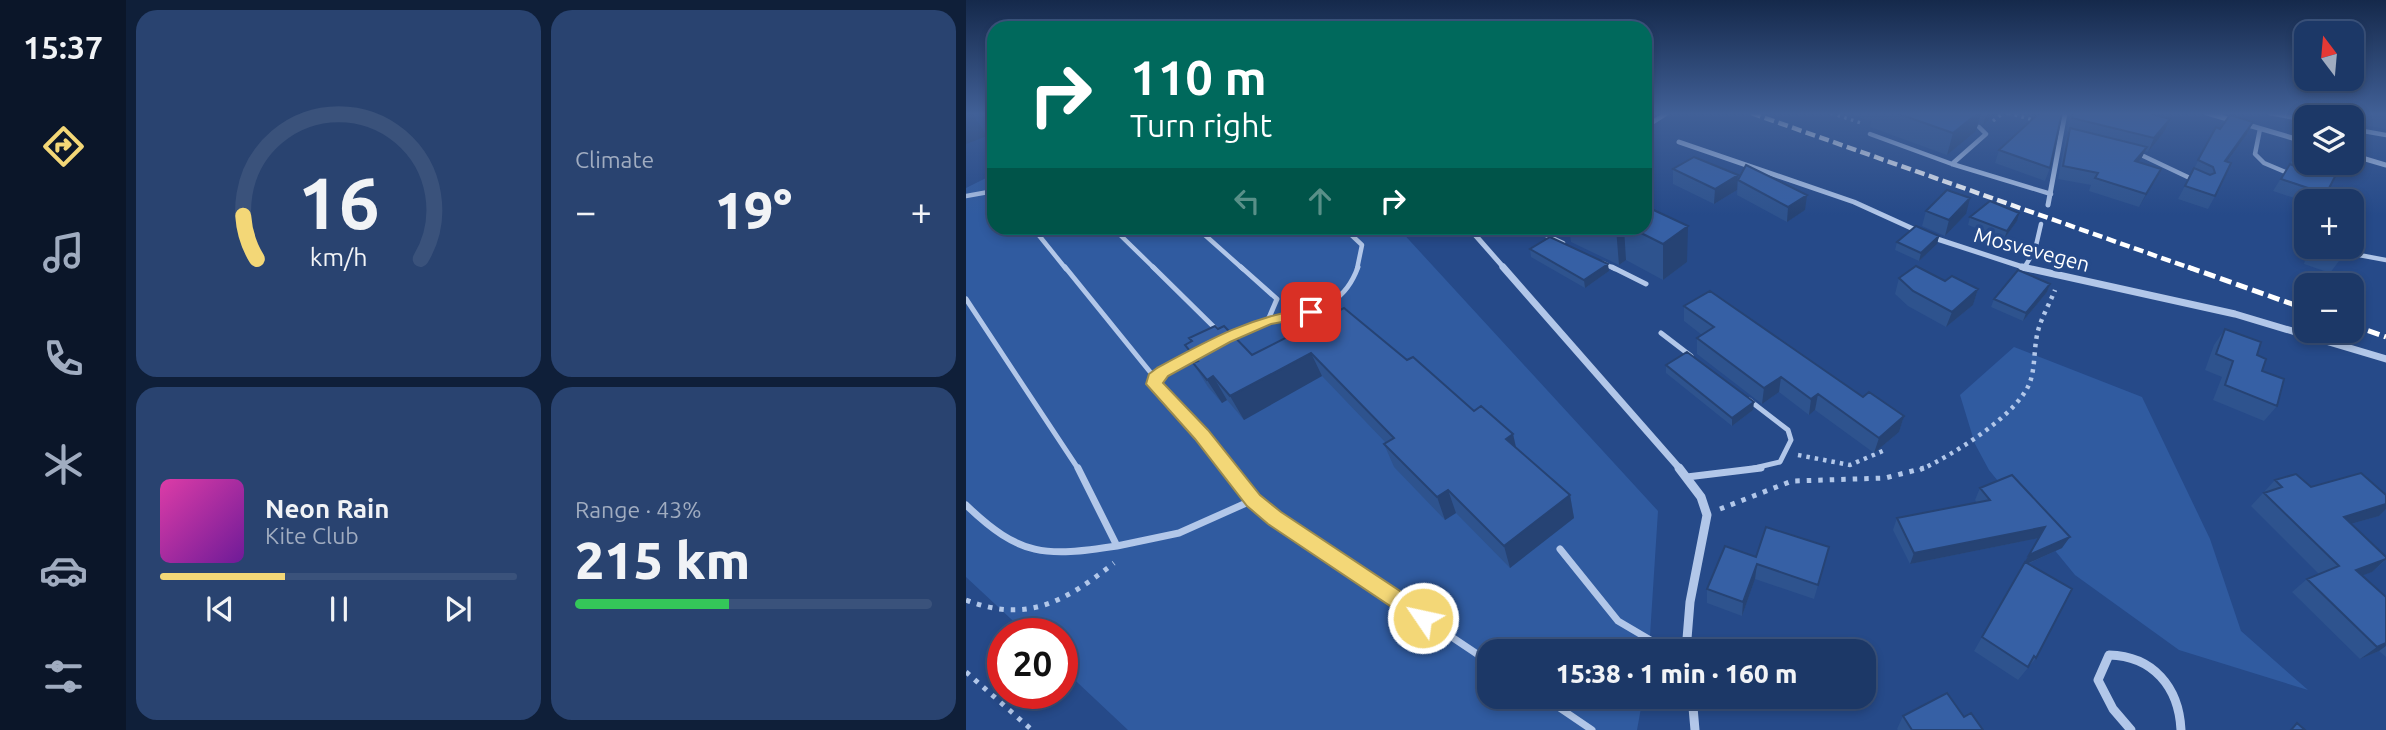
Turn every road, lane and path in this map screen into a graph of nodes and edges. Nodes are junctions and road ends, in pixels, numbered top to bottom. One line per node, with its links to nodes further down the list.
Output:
1 (1694, 147): 27 (street, Mosvevegen)
2 (1906, 147): 8 (lane)
3 (1971, 147): 8 (lane)
4 (2059, 147): 13 (street)
5 (2253, 147): 10 (lane)
6 (2128, 151): 11 (lane)
7 (2364, 159): 9 (street)
8 (1952, 164): 13 (lane)
9 (2386, 165)
10 (2292, 175)
11 (2204, 183)
12 (987, 192): 14 (lane)
13 (2051, 194): 15 (street)
14 (966, 196)
15 (2048, 205)
16 (2041, 224): 27 (lane)
17 (1039, 235): 38 (lane)
18 (1119, 235): 33 (lane)
19 (1204, 235): 31 (lane)
20 (1351, 235): 31 (lane)
21 (1475, 235): 42 (street)
22 (1546, 235): 23 (lane)
23 (1566, 244)
24 (2364, 256): 25 (lane)
25 (2386, 260)
26 (1600, 261): 29 (lane)
27 (2024, 268): 28 (street, Mosvevegen)
28 (2061, 276): 36 (street, Mosvevegen); 45 (path)
29 (1646, 284)
30 (966, 299): 47 (lane)
31 (1268, 320): 33 (lane)
32 (1661, 332): 37 (lane)
33 (1225, 338): 34 (lane)
34 (1215, 344)
35 (1205, 349): 38 (lane)
36 (2386, 359)
37 (1703, 365)
38 (1155, 378): 43 (lane)
39 (1745, 397): 41 (lane)
40 (1885, 450): 41 (path)
41 (1786, 454): 42 (lane)
42 (1687, 477): 45 (street)
43 (1253, 500): 46 (lane); 52 (lane)
44 (966, 505): 47 (lane)
45 (1707, 514): 51 (street)
46 (1140, 541): 47 (lane); 49 (path)
47 (1116, 546)
48 (1560, 549): 50 (lane)
49 (966, 600)
50 (1649, 639)
51 (1687, 639)
52 (1477, 654)
53 (966, 672): 56 (path)
54 (1561, 709): 57 (lane)
55 (1693, 709): 58 (street)
56 (1032, 730)
57 (1592, 730)
58 (1695, 730)
59 (2131, 730): 60 (street)
60 (2181, 730)

